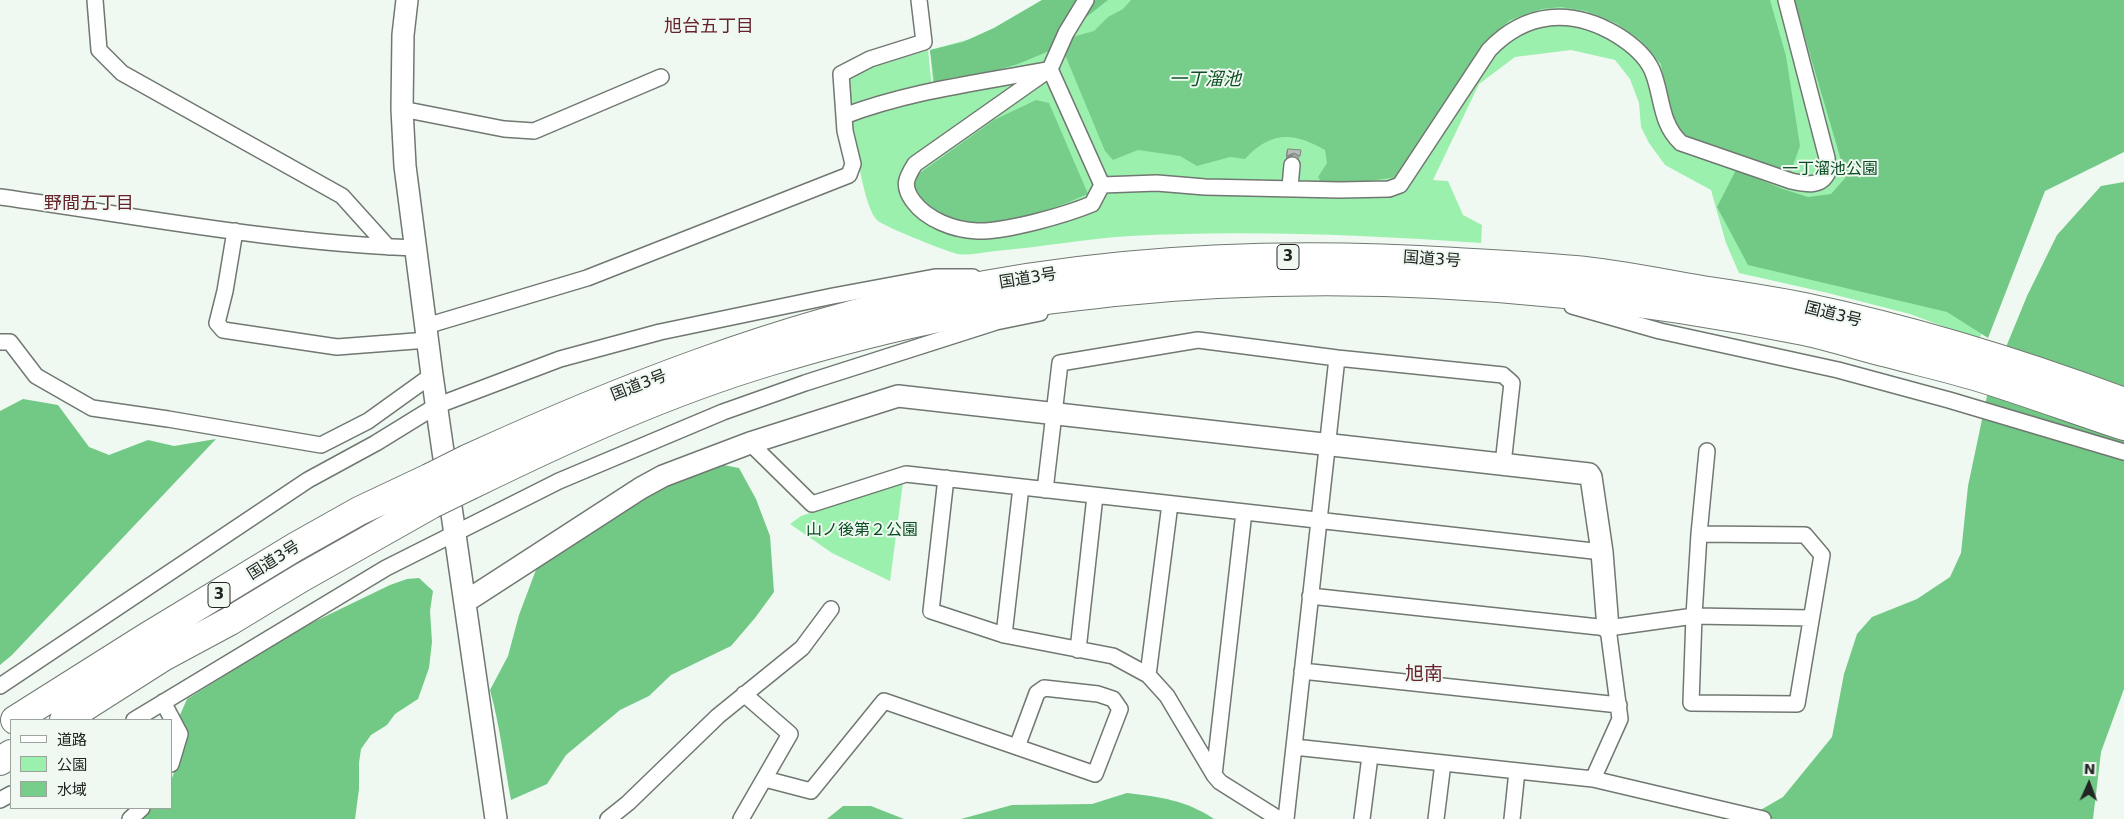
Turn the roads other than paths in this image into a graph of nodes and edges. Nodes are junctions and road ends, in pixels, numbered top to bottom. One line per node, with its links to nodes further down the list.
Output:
1 (96, 0): 15 (street)
2 (407, 0): 8 (street)
3 (919, 0): 9 (street)
4 (1086, 0): 6 (street)
5 (1786, 0): 12 (street)
6 (1050, 69): 9 (street); 11 (street); 11 (street)
7 (661, 77): 8 (street)
8 (402, 108): 16 (street)
9 (844, 116): 20 (street)
10 (1292, 164): 12 (street)
11 (1102, 185): 12 (street)
12 (1290, 188)
13 (0, 197): 14 (street)
14 (235, 231): 15 (street); 20 (street)
15 (388, 247): 16 (street)
16 (416, 248): 20 (street)
17 (1040, 277): 24 (highway, 国道3号 / 3); 25 (street); 36 (highway, 国道3号 / 3, bridge)
18 (1166, 287): 19 (highway, 国道3号 / 3); 36 (highway, 国道3号 / 3, bridge); 41 (street)
19 (1550, 291): 27 (highway, 国道3号 / 3); 31 (street)
20 (427, 333): 23 (street)
21 (0, 342): 23 (street)
22 (1337, 358): 26 (street); 29 (street); 32 (street)
23 (432, 375): 25 (street)
24 (2124, 402)
25 (436, 406): 41 (street); 54 (street)
26 (1055, 414): 28 (street); 29 (street); 35 (street)
27 (2124, 426)
28 (750, 443): 33 (street); 45 (street)
29 (1326, 444): 32 (street); 40 (street)
30 (1707, 451): 42 (street)
31 (2124, 452)
32 (1503, 464): 43 (street)
33 (946, 478): 34 (street); 50 (street)
34 (1021, 487): 35 (street); 50 (street)
35 (1045, 490): 37 (street)
36 (430, 491): 58 (highway, 国道3号 / 3); 59 (highway, 国道3号 / 3)
37 (1095, 496): 38 (street); 51 (street)
38 (1170, 504): 39 (street); 53 (street)
39 (1244, 512): 40 (street); 67 (street)
40 (1319, 520): 43 (street); 44 (street)
41 (454, 534): 45 (street); 56 (street)
42 (1699, 534): 47 (street); 48 (street)
43 (1602, 552): 49 (street)
44 (1310, 596): 49 (street); 52 (street)
45 (465, 602): 72 (street)
46 (831, 609): 55 (street)
47 (1694, 616): 48 (street); 48 (street); 49 (street)
48 (1811, 618)
49 (1608, 628): 57 (street)
50 (1004, 635): 51 (street)
51 (1078, 650): 53 (street)
52 (1302, 671): 57 (street); 62 (street)
53 (1148, 675): 67 (street)
54 (0, 686)
55 (744, 694): 68 (street); 73 (street)
56 (163, 702): 60 (street); 64 (street)
57 (1619, 705): 69 (street)
58 (17, 719)
59 (66, 719)
60 (136, 719)
61 (1017, 747): 61 (street); 68 (street)
62 (1294, 748): 63 (street); 76 (street)
63 (1370, 756): 65 (street); 77 (street)
64 (172, 761)
65 (1443, 763): 66 (street); 78 (street)
66 (1517, 771): 69 (street); 79 (street)
67 (1214, 775): 75 (street)
68 (765, 779): 74 (street)
69 (1593, 779): 80 (street)
70 (141, 809): 71 (street)
71 (130, 819)
72 (496, 819)
73 (608, 819)
74 (741, 819)
75 (1279, 819)
76 (1286, 819)
77 (1362, 819)
78 (1436, 819)
79 (1512, 819)
80 (1763, 819)

